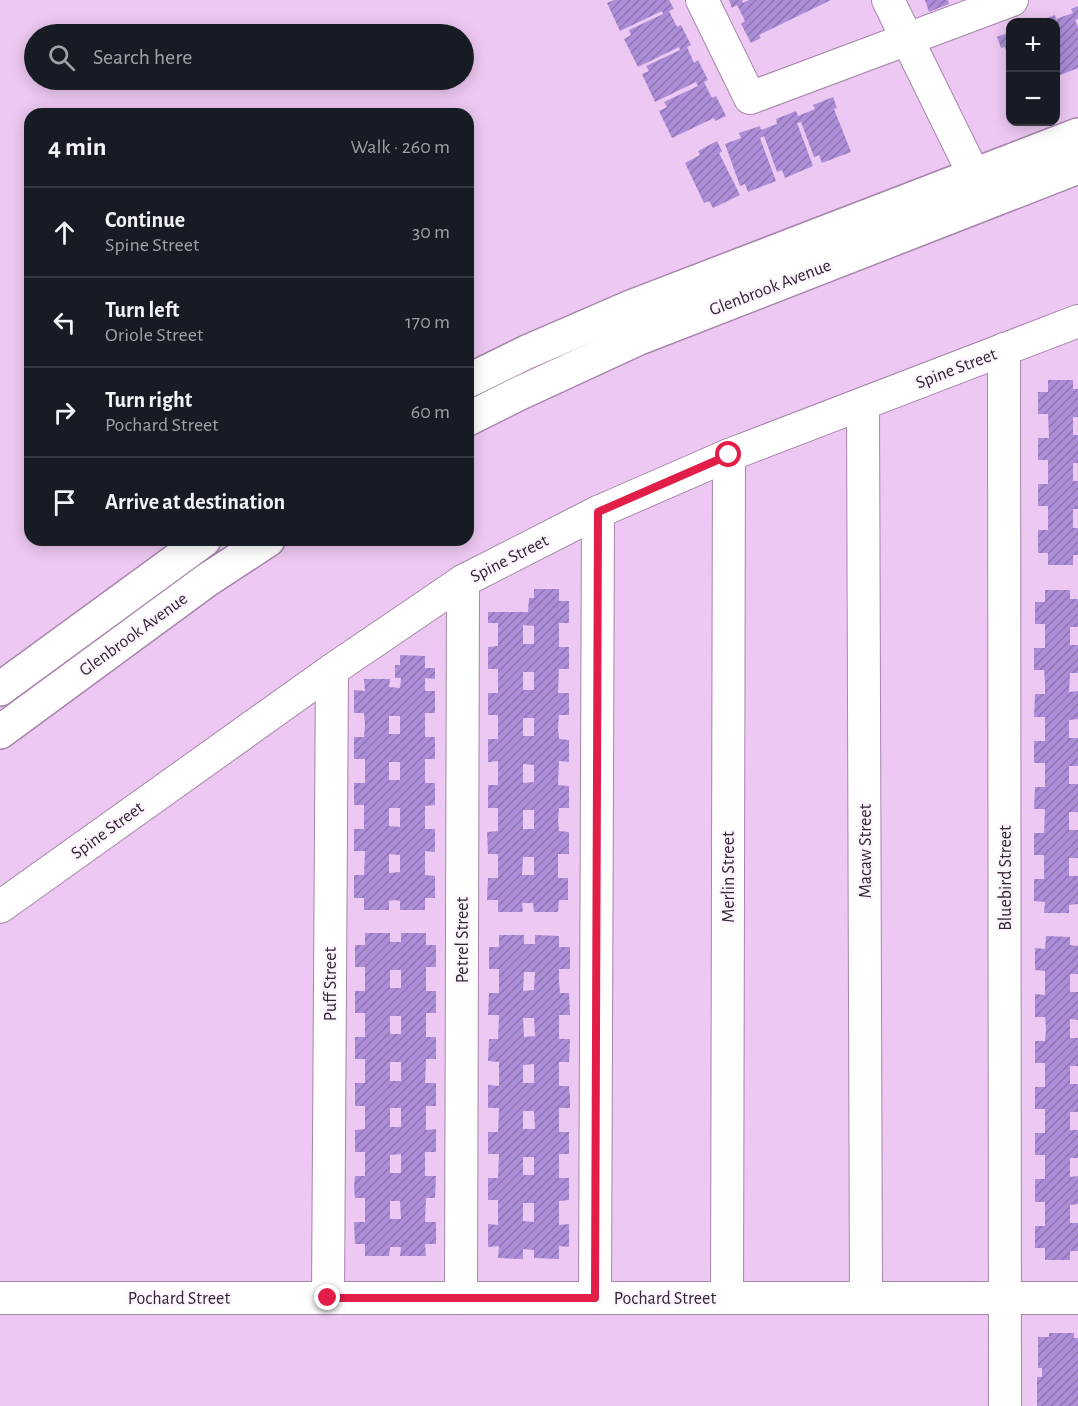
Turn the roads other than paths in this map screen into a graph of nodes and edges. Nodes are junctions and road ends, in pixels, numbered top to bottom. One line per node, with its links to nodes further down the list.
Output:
1 (702, 0): 4 (street)
2 (888, 0): 4 (street)
3 (1012, 0): 4 (street)
4 (907, 39): 7 (street)
5 (1078, 135): 7 (street, Glenbrook Avenue)
6 (1078, 167): 12 (street, Glenbrook Avenue)
7 (974, 175): 10 (street, Glenbrook Avenue)
8 (1078, 321): 9 (street, Spine Street)
9 (1005, 349): 11 (street, Spine Street); 28 (street, Bluebird Street)
10 (474, 378)
11 (863, 404): 13 (street, Spine Street); 27 (street, Macaw Street)
12 (474, 416)
13 (729, 455): 14 (street, Spine Street); 26 (street, Merlin Street)
14 (598, 512): 17 (street, Spine Street); 25 (street)
15 (196, 546): 19 (street, Glenbrook Avenue)
16 (259, 546): 20 (street, Glenbrook Avenue)
17 (463, 582): 18 (street, Spine Street); 24 (street, Petrel Street)
18 (332, 670): 21 (street, Spine Street); 23 (street, Puff Street)
19 (0, 689)
20 (0, 732)
21 (0, 907)
22 (0, 1298): 23 (street, Pochard Street)
23 (328, 1298): 24 (street, Pochard Street)
24 (462, 1298): 25 (street, Pochard Street)
25 (595, 1298): 26 (street, Pochard Street)
26 (727, 1298): 27 (street, Pochard Street)
27 (866, 1298): 28 (street, Pochard Street)
28 (1005, 1298): 29 (street, Pochard Street); 30 (street, Bluebird Street)
29 (1078, 1298)
30 (1005, 1406)

